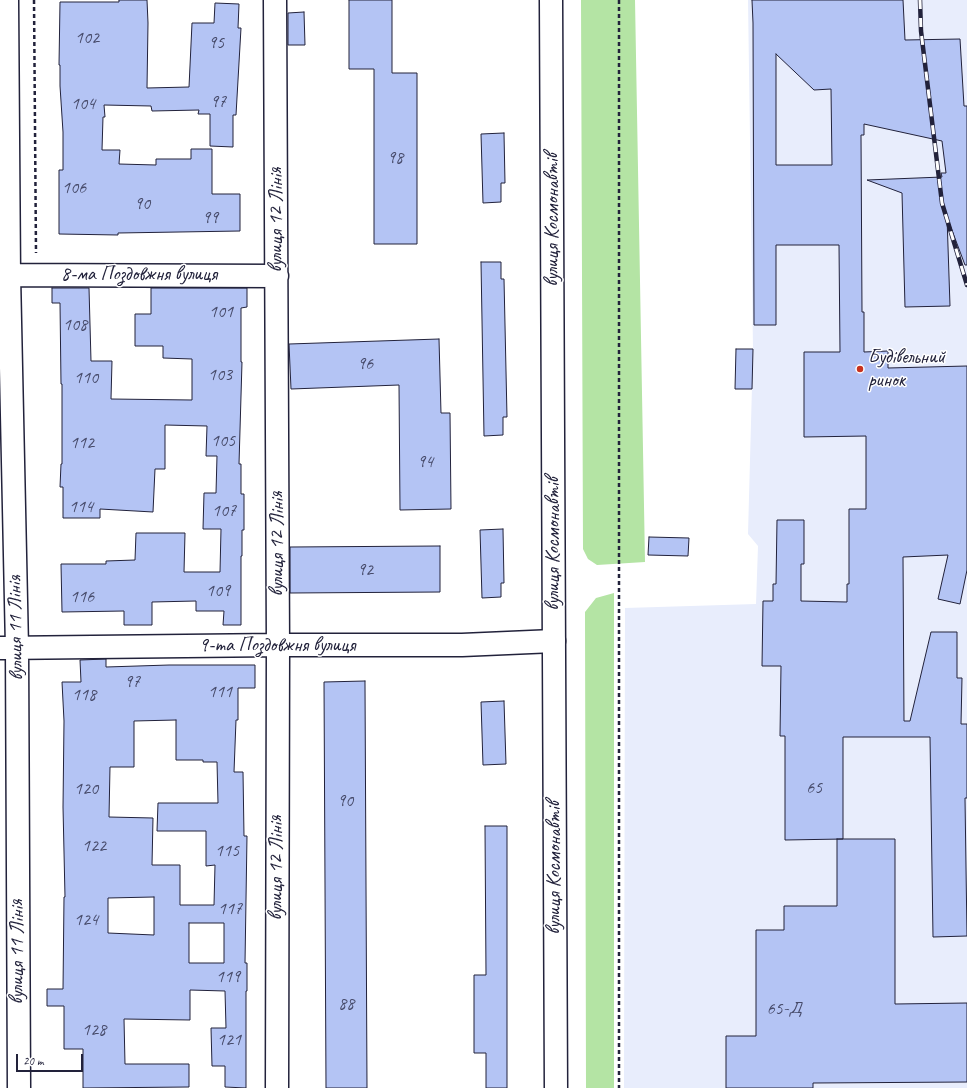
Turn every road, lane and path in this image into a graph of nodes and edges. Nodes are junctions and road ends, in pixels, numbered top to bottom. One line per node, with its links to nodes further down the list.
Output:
1 (7, 0): 5 (street, вулиця 11 Лінія)
2 (275, 0): 6 (street, вулиця 12 Лінія)
3 (551, 0): 7 (street, вулиця Космонавтів)
4 (619, 0): 14 (path)
5 (4, 275): 6 (street, 8-ма Поздовжня вулиця); 9 (street, вулиця 11 Лінія)
6 (277, 276): 8 (street, вулиця 12 Лінія)
7 (554, 641): 8 (street, 9-та Поздовжня вулиця); 13 (street, вулиця Космонавтів)
8 (278, 645): 9 (street, 9-та Поздовжня вулиця); 12 (street, вулиця 12 Лінія)
9 (9, 648): 10 (street, вулиця 11 Лінія)
10 (9, 903): 11 (street, вулиця 11 Лінія)
11 (19, 1088)
12 (276, 1088)
13 (556, 1088)
14 (619, 1088)

